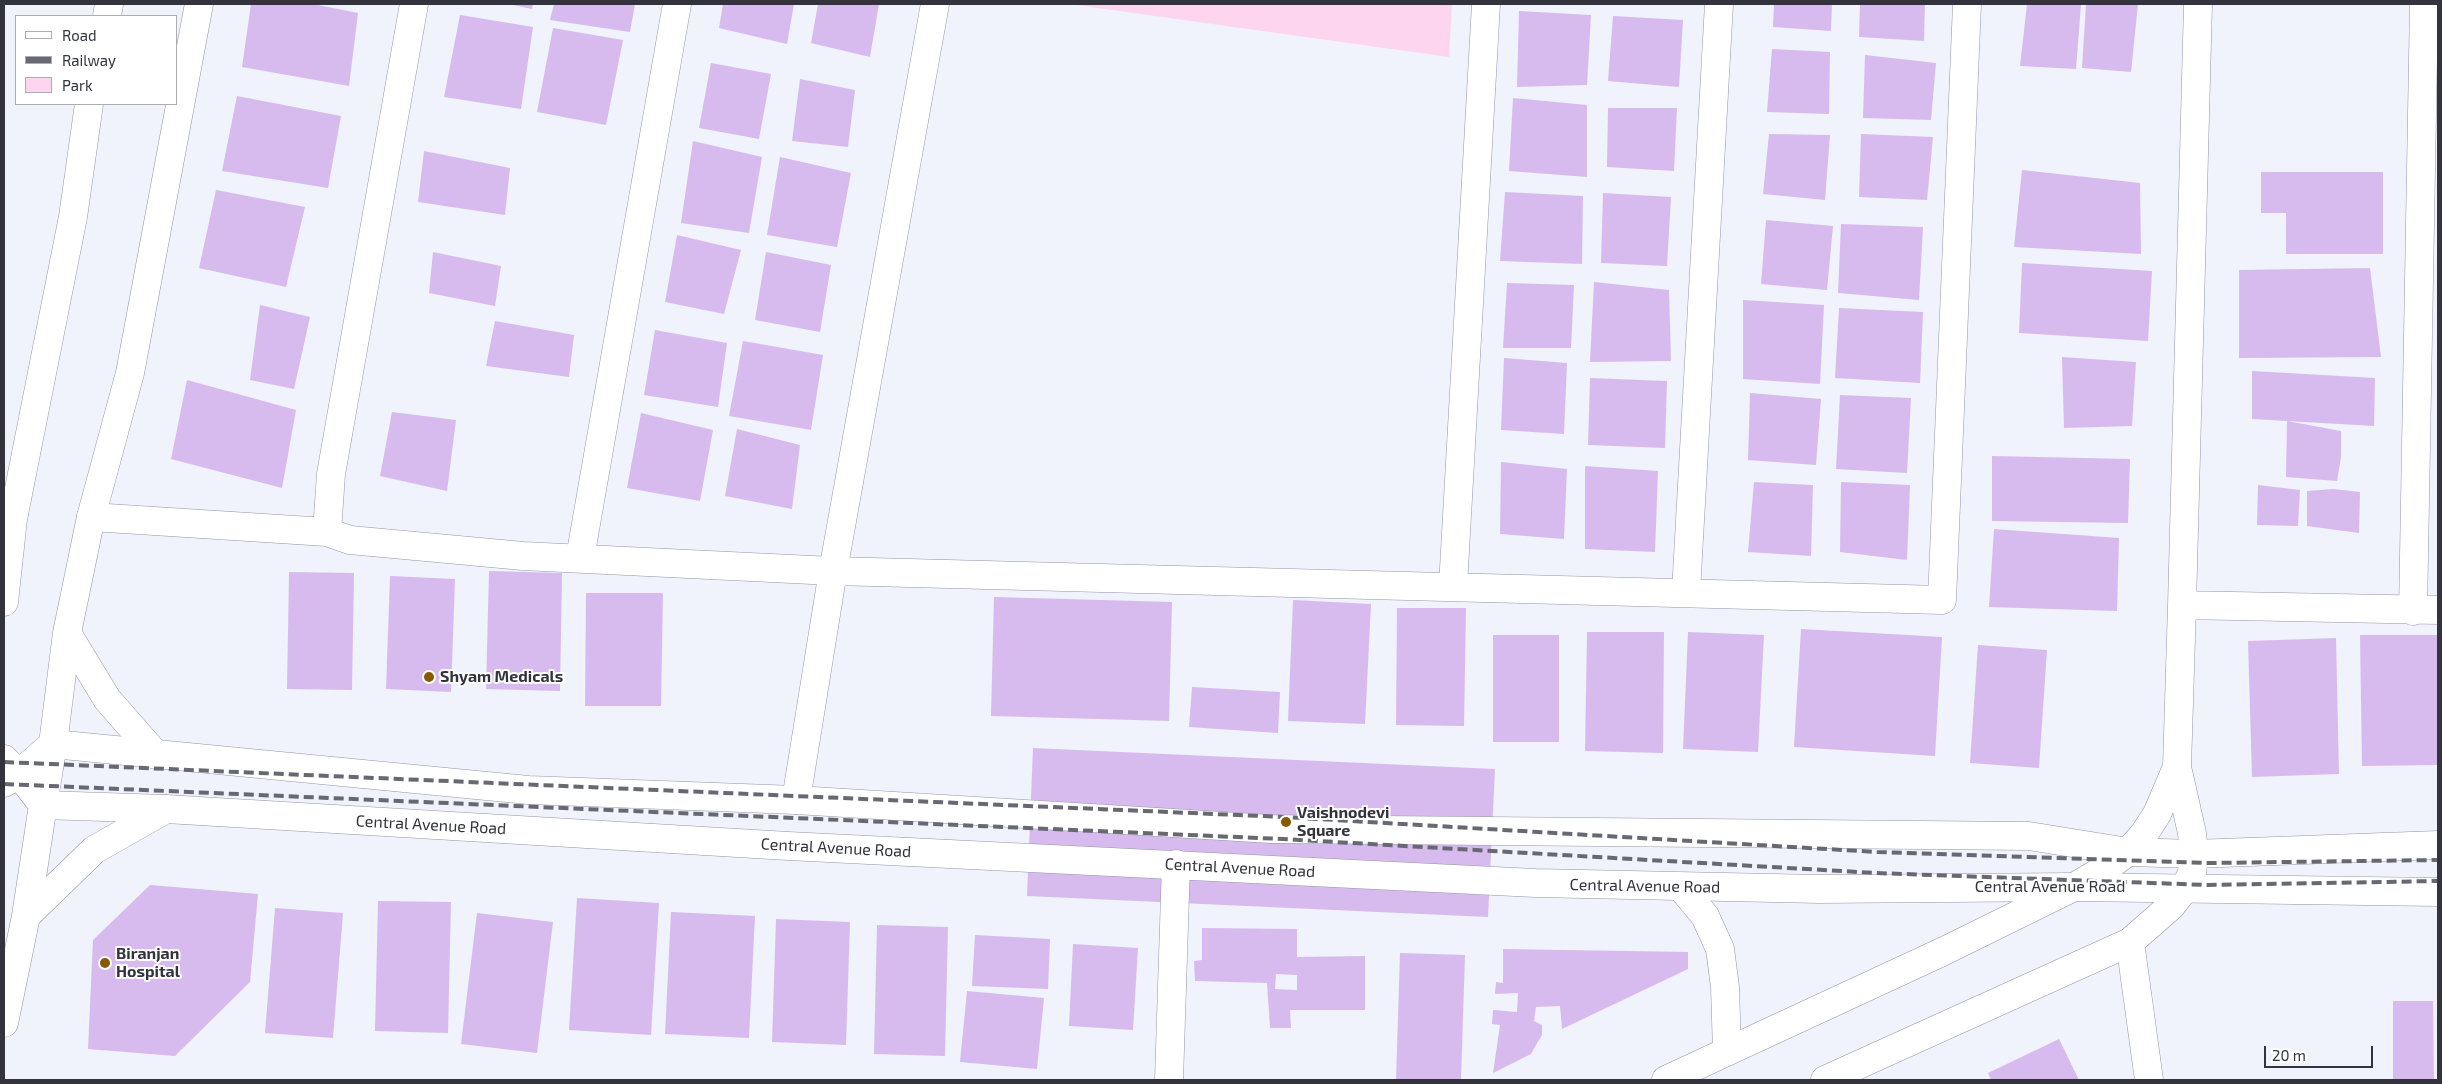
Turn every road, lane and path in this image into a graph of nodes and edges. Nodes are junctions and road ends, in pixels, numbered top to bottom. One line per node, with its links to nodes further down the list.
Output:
1 (199, 4): 11 (main road)
2 (414, 4): 13 (main road)
3 (677, 4): 14 (main road)
4 (935, 4): 15 (main road)
5 (1486, 4): 16 (main road)
6 (1718, 4): 17 (main road)
7 (1967, 4): 17 (main road)
8 (2198, 4): 19 (main road)
9 (2424, 4): 20 (main road)
10 (89, 105): 12 (main road)
11 (91, 516): 13 (main road); 21 (main road)
12 (9, 519): 18 (main road)
13 (327, 532): 14 (main road)
14 (580, 558): 15 (main road)
15 (833, 571): 16 (main road); 26 (main road)
16 (1453, 586): 17 (main road)
17 (1686, 592)
18 (4, 602)
19 (2182, 605): 20 (main road); 24 (main road)
20 (2425, 610)
21 (67, 633): 22 (main road); 23 (main road)
22 (53, 744): 23 (main road); 25 (main road); 27 (main road)
23 (156, 755): 26 (main road)
24 (2178, 767): 30 (main road); 31 (main road)
25 (9, 772): 27 (main road)
26 (796, 800): 30 (main road)
27 (44, 804): 28 (main road, Central Avenue Road); 37 (main road)
28 (166, 809): 32 (main road, Central Avenue Road); 37 (main road)
29 (2438, 845): 31 (main road)
30 (2128, 852): 31 (main road); 34 (main road)
31 (2194, 854): 35 (main road)
32 (1176, 864): 33 (main road, Central Avenue Road); 41 (main road)
33 (1681, 887): 34 (main road, Central Avenue Road); 40 (main road)
34 (2074, 887): 35 (main road, Central Avenue Road); 40 (main road)
35 (2185, 888): 36 (main road, Central Avenue Road); 38 (main road)
36 (2438, 892)
37 (26, 916): 39 (main road)
38 (2130, 942): 43 (main road); 44 (main road)
39 (4, 1023)
40 (1727, 1051): 42 (main road)
41 (1169, 1080)
42 (1666, 1080)
43 (1825, 1080)
44 (2148, 1080)

